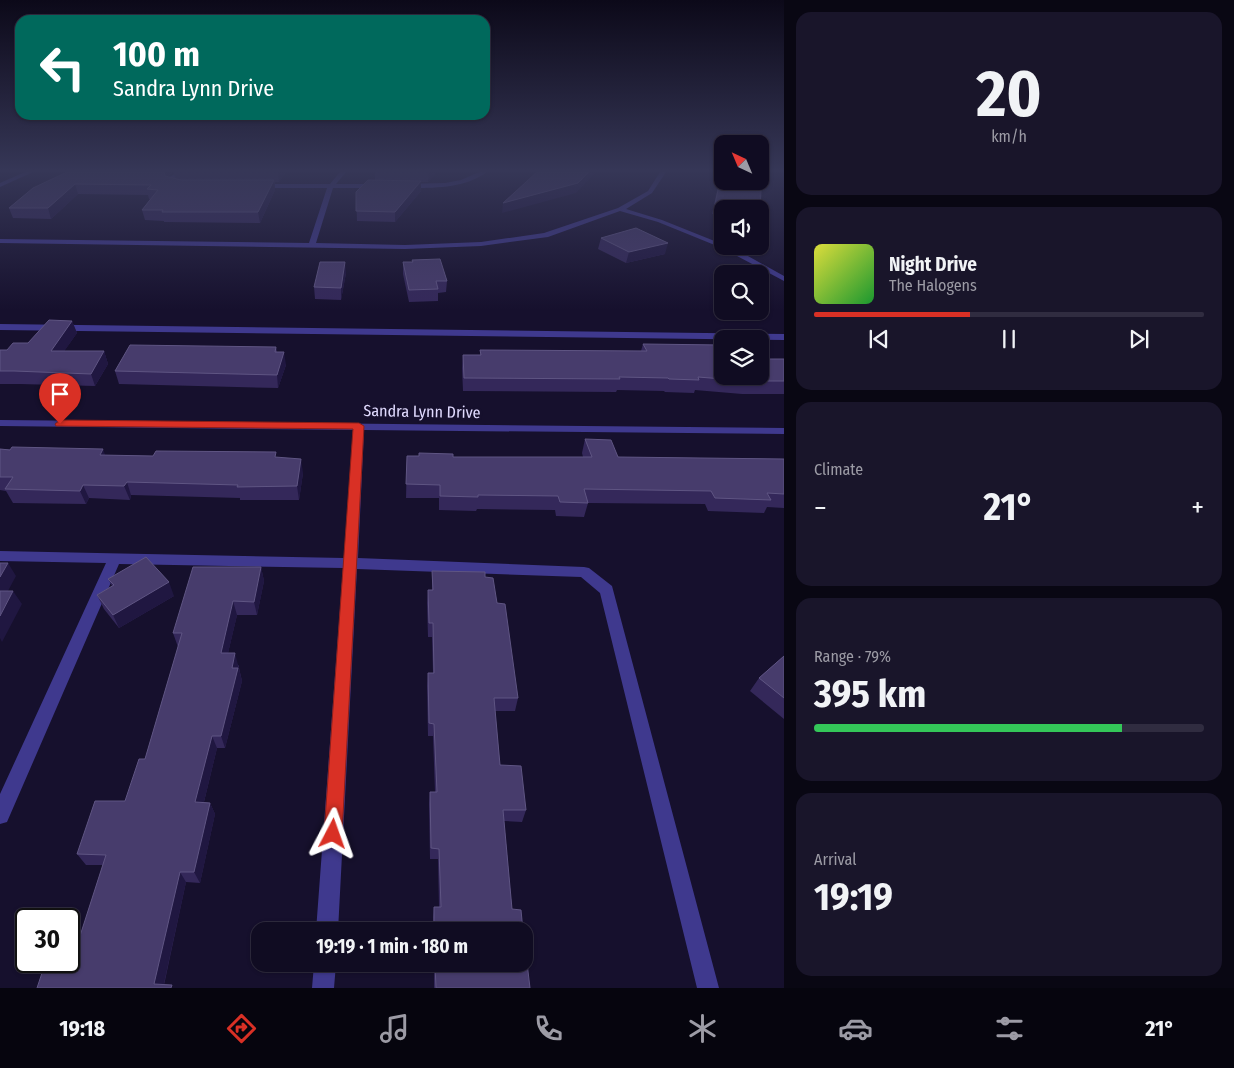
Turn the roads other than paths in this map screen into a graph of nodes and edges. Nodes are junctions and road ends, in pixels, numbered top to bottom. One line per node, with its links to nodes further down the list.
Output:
1 (321, 218): 6 (street)
2 (592, 218): 6 (street)
3 (651, 218): 5 (street)
4 (0, 241): 6 (street)
5 (714, 242)
6 (312, 245)
7 (743, 255): 8 (street)
8 (784, 279)
9 (0, 326): 10 (street)
10 (784, 337)
11 (0, 423): 12 (street, Sandra Lynn Drive)
12 (359, 426): 13 (street, Sandra Lynn Drive); 16 (street)
13 (784, 431)
14 (0, 556): 15 (street)
15 (115, 558): 16 (street); 17 (street)
16 (350, 563): 18 (street); 21 (street)
17 (0, 815)
18 (328, 922)
19 (324, 972): 20 (street)
20 (323, 988)
21 (708, 988)

